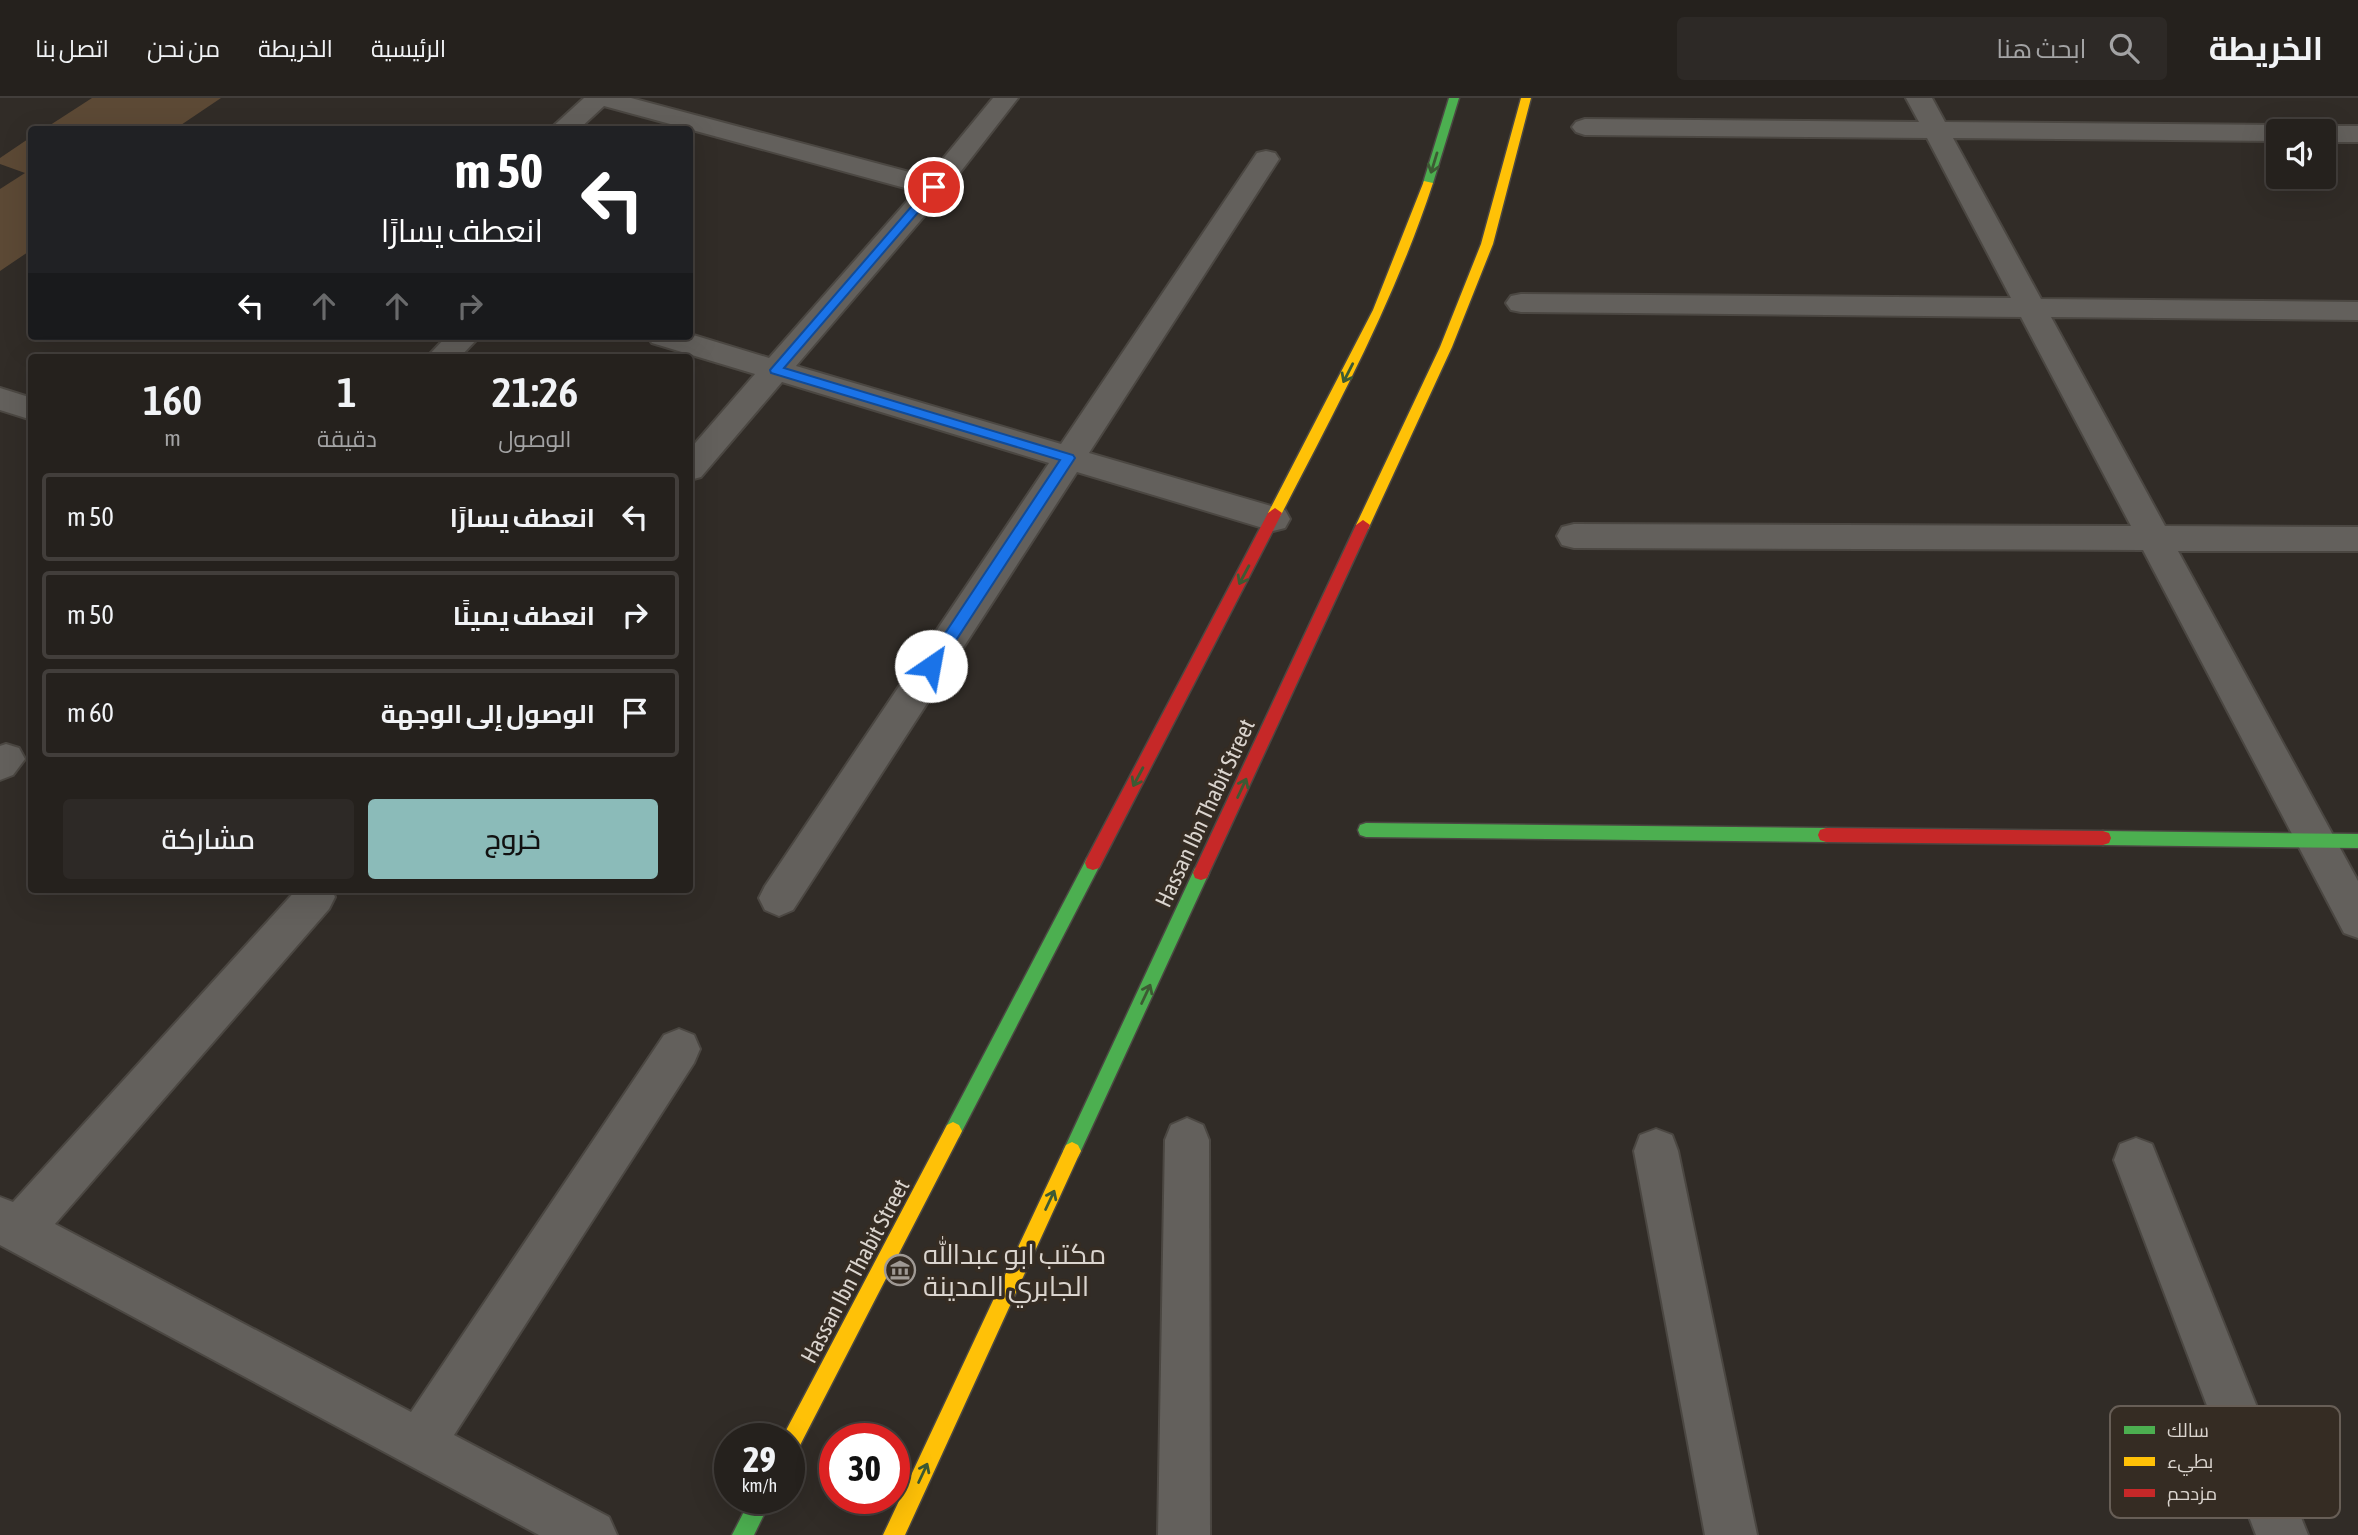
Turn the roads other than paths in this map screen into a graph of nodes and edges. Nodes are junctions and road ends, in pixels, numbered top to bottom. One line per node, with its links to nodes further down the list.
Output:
1 (601, 98): 6 (street); 13 (street)
2 (1454, 98): 25 (street, Hassan Ibn Thabit Street, one-way to 25)
3 (1526, 98): 47 (street, Hassan Ibn Thabit Street, one-way to 3)
4 (1919, 98): 8 (street)
5 (1006, 99): 13 (street)
6 (567, 126)
7 (1585, 127): 8 (street)
8 (1936, 130): 9 (street); 15 (street)
9 (2266, 133)
10 (2336, 134): 11 (street)
11 (2358, 134)
12 (1266, 159): 23 (street)
13 (934, 187): 20 (street)
14 (1521, 303): 15 (street)
15 (2031, 307): 16 (street); 27 (street)
16 (2358, 311)
17 (461, 340): 19 (street)
18 (675, 340): 20 (street)
19 (445, 354)
20 (776, 370): 23 (street); 24 (street)
21 (0, 398): 22 (street)
22 (28, 408)
23 (1068, 458): 25 (street); 33 (street)
24 (693, 466)
25 (1273, 519): 41 (street, Hassan Ibn Thabit Street, one-way to 41)
26 (1574, 536): 27 (street)
27 (2154, 538): 28 (street); 30 (street)
28 (2358, 539)
29 (1366, 830): 30 (street)
30 (2315, 840): 31 (street); 34 (street)
31 (2358, 841)
32 (315, 897): 39 (street)
33 (779, 898)
34 (2358, 920)
35 (679, 1049): 42 (street)
36 (1187, 1140): 48 (street)
37 (1656, 1151): 49 (street)
38 (2136, 1160): 40 (street)
39 (9, 1225): 42 (street)
40 (2232, 1406)
41 (801, 1423)
42 (419, 1443): 45 (street)
43 (754, 1514): 46 (street)
44 (2276, 1518): 50 (street)
45 (591, 1535)
46 (743, 1535)
47 (894, 1535)
48 (1185, 1535)
49 (1731, 1535)
50 (2283, 1535)

